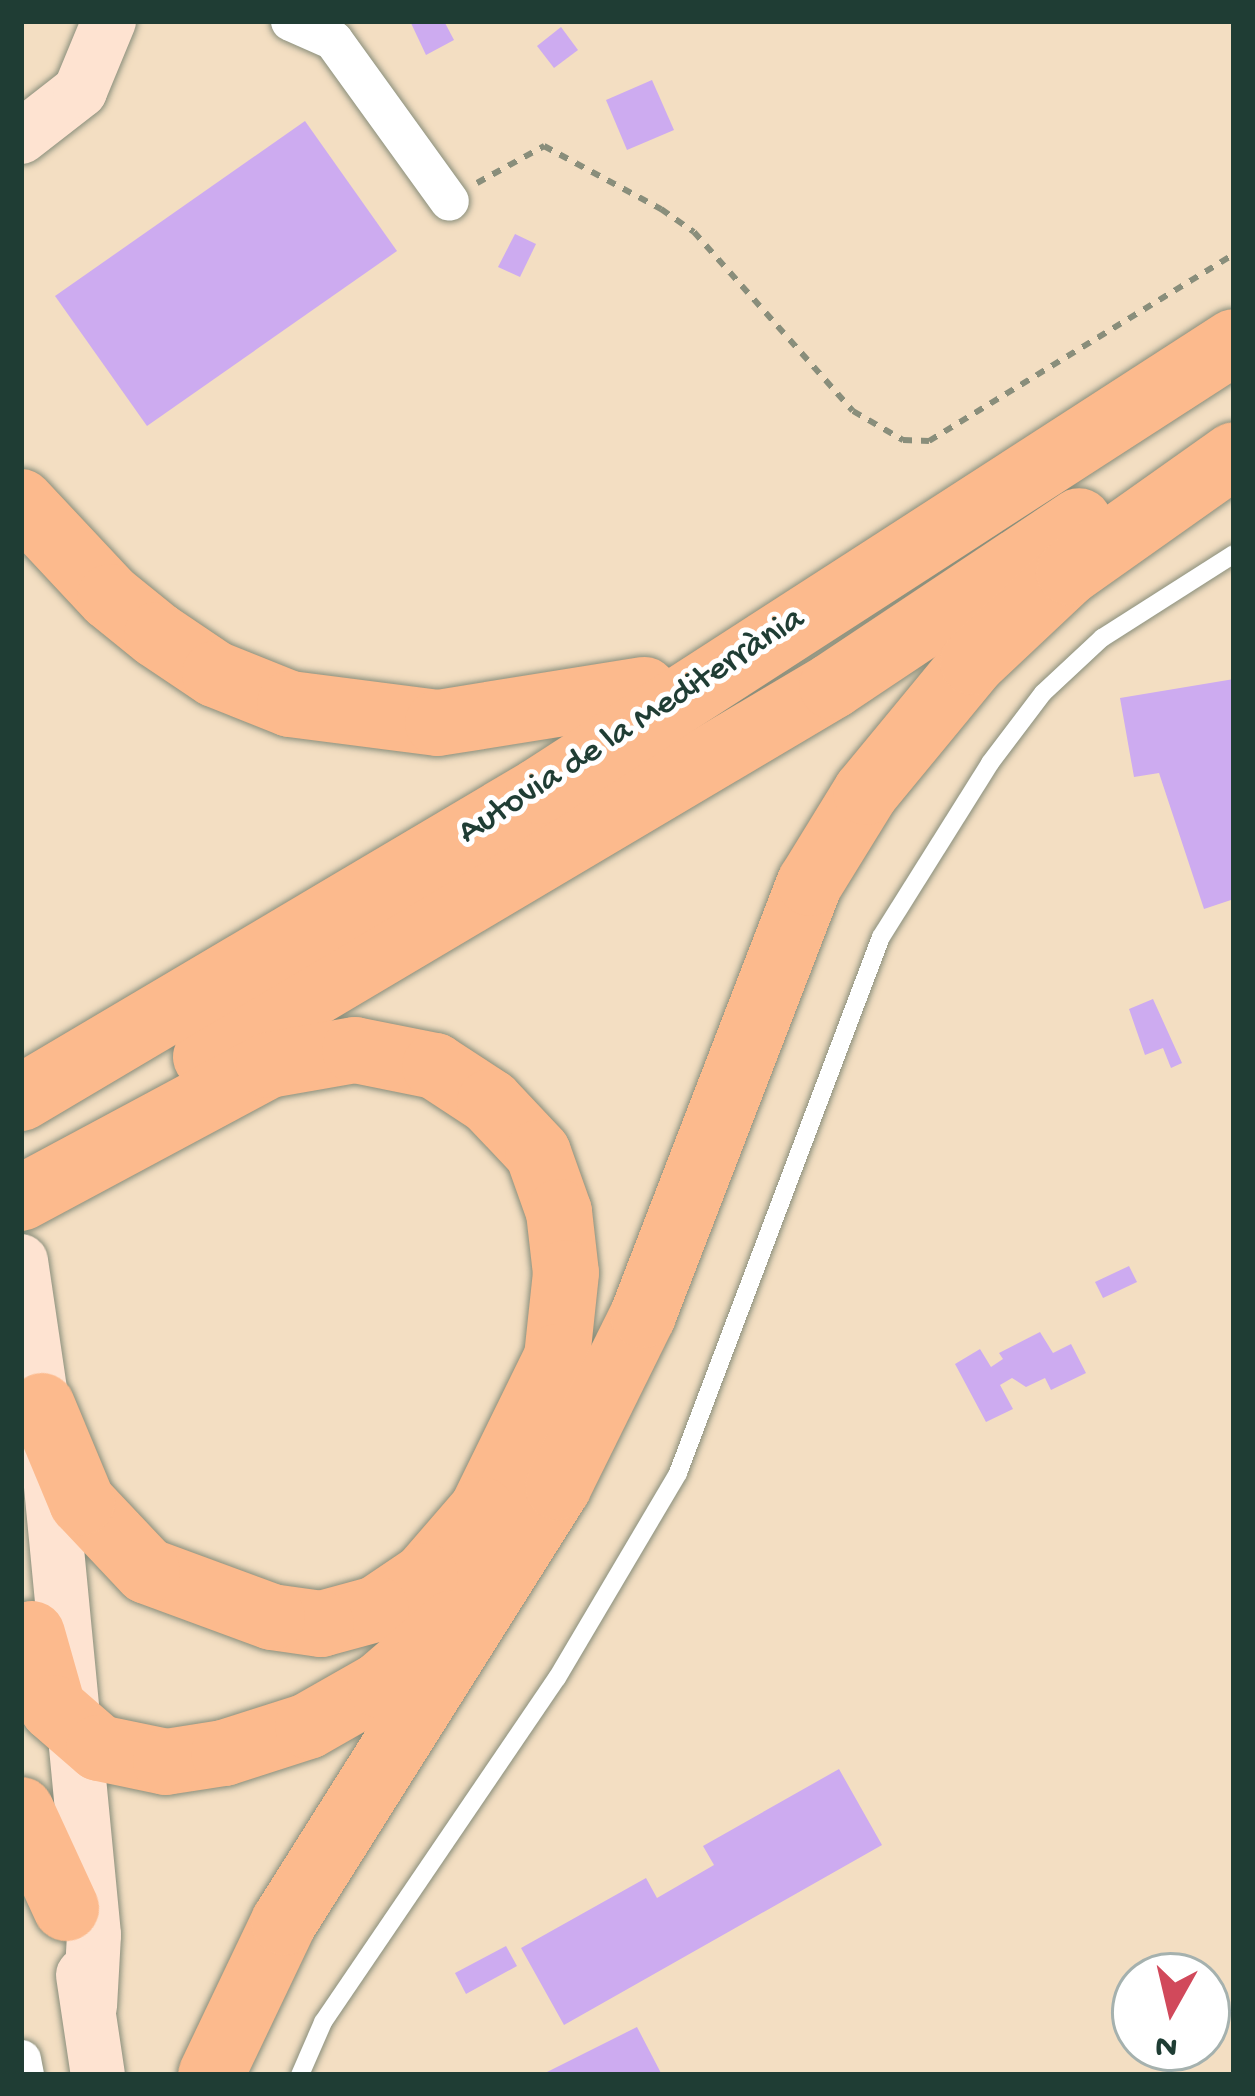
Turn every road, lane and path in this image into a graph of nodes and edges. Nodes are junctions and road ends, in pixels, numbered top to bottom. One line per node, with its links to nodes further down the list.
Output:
1 (109, 21): 3 (street)
2 (290, 21): 4 (street)
3 (21, 137)
4 (449, 201): 5 (path)
5 (1234, 254)
6 (1234, 342): 11 (highway, Autovia de la Mediterrània)
7 (1234, 422): 14 (highway, Autovia de la Mediterrània)
8 (1234, 455): 21 (highway)
9 (21, 502): 12 (highway)
10 (1234, 554): 31 (lane)
11 (804, 617): 12 (highway); 14 (highway, Autovia de la Mediterrània)
12 (644, 690): 14 (highway)
13 (21, 1065): 14 (highway)
14 (100, 1086): 15 (highway, Autovia de la Mediterrània); 16 (highway, Autovia de la Mediterrània); 17 (highway); 19 (highway)
15 (21, 1098)
16 (21, 1164)
17 (21, 1198)
18 (21, 1261): 19 (street)
19 (42, 1406): 23 (street)
20 (21, 1491): 22 (street)
21 (507, 1571): 23 (highway); 30 (highway)
22 (32, 1634): 23 (highway); 25 (street)
23 (74, 1726): 26 (street)
24 (21, 1810): 25 (highway)
25 (66, 1908): 26 (street)
26 (90, 2006): 29 (street)
27 (21, 2059): 28 (street)
28 (23, 2075)
29 (98, 2075)
30 (212, 2075)
31 (300, 2075)

